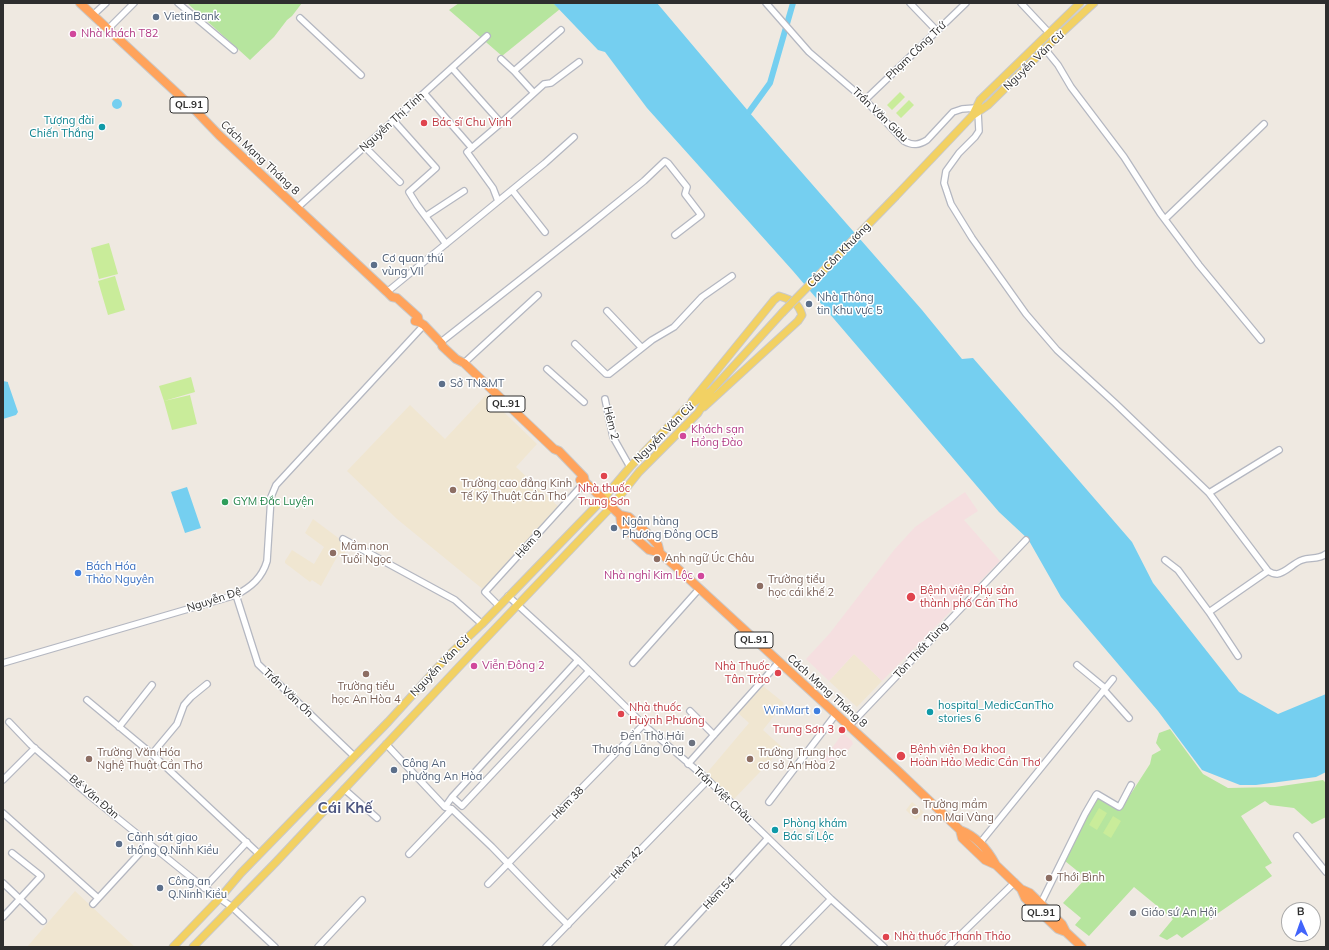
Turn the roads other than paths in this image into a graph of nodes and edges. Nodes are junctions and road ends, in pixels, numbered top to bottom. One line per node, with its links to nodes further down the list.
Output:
1 (80, 3): 11 (highway, Cách Mạng Tháng 8 / QL.91)
2 (106, 3): 11 (street)
3 (134, 3): 13 (street)
4 (178, 3): 20 (street)
5 (766, 3): 28 (street, Trần Văn Giàu)
6 (910, 3): 15 (street)
7 (966, 3): 15 (street, Phạm Công Trứ)
8 (1021, 3): 16 (street)
9 (1080, 3): 16 (main road, Nguyễn Văn Cừ)
10 (1094, 3): 18 (main road, Nguyễn Văn Cừ)
11 (93, 16): 13 (highway, Cách Mạng Tháng 8 / QL.91)
12 (300, 18): 25 (street)
13 (108, 29): 41 (highway, Cách Mạng Tháng 8 / QL.91)
14 (561, 30): 24 (street)
15 (937, 31): 28 (street, Phạm Công Trứ)
16 (1048, 32): 18 (street); 29 (main road, Nguyễn Văn Cừ)
17 (487, 36): 23 (street, Nguyễn Thị Tính)
18 (1055, 39): 19 (main road, Nguyễn Văn Cừ)
19 (1045, 49): 29 (main road, Nguyễn Văn Cừ); 43 (street)
20 (234, 50)
21 (501, 60): 24 (street)
22 (579, 62): 27 (street)
23 (452, 68): 26 (street, Nguyễn Thị Tính); 31 (street)
24 (514, 71): 27 (street)
25 (361, 75)
26 (424, 93): 30 (street, Nguyễn Thị Tính); 35 (street)
27 (534, 93): 31 (street)
28 (865, 100): 29 (street, Trần Văn Giàu)
29 (977, 110): 39 (main road, Nguyễn Văn Cừ); 67 (street)
30 (394, 121): 34 (street, Nguyễn Thị Tính); 42 (street)
31 (501, 123): 35 (street)
32 (1264, 124): 43 (street)
33 (574, 137): 37 (street)
34 (365, 147): 36 (street); 41 (street, Nguyễn Thị Tính)
35 (472, 148): 40 (street)
36 (400, 182)
37 (512, 190): 40 (street); 44 (street)
38 (464, 191): 42 (street)
39 (896, 196): 51 (main road, Cầu Cồn Khương, bridge)
40 (498, 201): 46 (street)
41 (297, 208): 48 (highway, Cách Mạng Tháng 8 / QL.91)
42 (426, 216): 46 (street)
43 (1164, 219): 53 (street)
44 (545, 232)
45 (675, 235): 54 (street)
46 (446, 244): 48 (street)
47 (732, 276): 56 (street)
48 (389, 294): 52 (highway, Cách Mạng Tháng 8 / QL.91)
49 (538, 295): 57 (street)
50 (607, 311): 56 (street)
51 (782, 313): 59 (main road, Nguyễn Văn Cừ)
52 (421, 323): 54 (highway, Cách Mạng Tháng 8 / QL.91); 76 (street, Nguyễn Đệ)
53 (1261, 340)
54 (442, 343): 57 (highway, Cách Mạng Tháng 8 / QL.91)
55 (575, 344): 56 (street)
56 (642, 348)
57 (461, 361): 66 (highway, Cách Mạng Tháng 8 / QL.91)
58 (547, 369): 61 (street)
59 (711, 391): 62 (main road, Nguyễn Văn Cừ); 63 (main road, Nguyễn Văn Cừ)
60 (605, 399): 65 (street, Hẻm 2)
61 (584, 402)
62 (687, 406): 63 (main road); 65 (main road, Nguyễn Văn Cừ)
63 (698, 413): 69 (main road, Nguyễn Văn Cừ)
64 (1279, 450): 67 (street)
65 (630, 467): 68 (main road, Nguyễn Văn Cừ)
66 (586, 482): 68 (highway, Cách Mạng Tháng 8 / QL.91); 79 (street, Hẻm 9)
67 (1209, 493): 74 (street)
68 (602, 499): 69 (highway, Cách Mạng Tháng 8 / QL.91); 77 (main road, Nguyễn Văn Cừ)
69 (611, 507): 75 (highway, Cách Mạng Tháng 8 / QL.91); 78 (main road, Nguyễn Văn Cừ)
70 (343, 539): 81 (street)
71 (1026, 540): 99 (street, Tôn Thất Tùng)
72 (1326, 554): 74 (street)
73 (1165, 560): 80 (street)
74 (1268, 571): 80 (street)
75 (699, 589): 84 (highway, Cách Mạng Tháng 8 / QL.91); 86 (street)
76 (236, 595): 85 (street, Nguyễn Đệ); 105 (street, Trần Văn Ơn)
77 (508, 596): 78 (street, Trần Việt Châu); 79 (main road, Nguyễn Văn Cừ)
78 (518, 604): 83 (street, Trần Việt Châu); 102 (main road, Nguyễn Văn Cừ)
79 (499, 606): 81 (main road, Nguyễn Văn Cừ)
80 (1209, 612): 82 (street)
81 (482, 624): 105 (main road, Nguyễn Văn Cừ)
82 (1238, 656)
83 (578, 660): 88 (street, Trần Việt Châu); 111 (street)
84 (779, 662): 95 (highway, Cách Mạng Tháng 8 / QL.91); 101 (street)
85 (3, 663)
86 (633, 663)
87 (1077, 665): 92 (street)
88 (589, 671): 98 (street, Trần Việt Châu); 111 (street)
89 (1112, 679): 92 (street)
90 (207, 684): 104 (street)
91 (152, 685): 100 (street)
92 (1105, 689): 96 (street); 122 (street)
93 (88, 700): 100 (street)
94 (690, 711): 101 (street)
95 (836, 714): 99 (highway, Cách Mạng Tháng 8 / QL.91); 112 (street)
96 (1129, 718)
97 (10, 722): 103 (street, Bế Văn Đàn)
98 (646, 723): 106 (street, Trần Việt Châu); 126 (street, Hèm 38)
99 (849, 726): 117 (highway, Cách Mạng Tháng 8 / QL.91)
100 (120, 727): 104 (street)
101 (714, 735): 106 (street)
102 (386, 744): 110 (main road, Nguyễn Văn Cừ); 113 (street)
103 (35, 748): 107 (street); 121 (street, Bế Văn Đàn)
104 (152, 754): 120 (street)
105 (354, 756): 124 (main road, Nguyễn Văn Cừ)
106 (688, 764): 108 (street, Trần Việt Châu)
107 (3, 780)
108 (708, 780): 119 (street, Trần Việt Châu); 144 (street, Hèm 42)
109 (1131, 785): 139 (street)
110 (344, 789): 116 (street); 141 (main road, Nguyễn Văn Cừ)
111 (452, 797): 113 (street)
112 (769, 802)
113 (445, 807): 114 (street)
114 (452, 809): 125 (street); 126 (street)
115 (3, 813): 134 (street)
116 (377, 818)
117 (960, 830): 122 (highway, Cách Mạng Tháng 8 / QL.91); 127 (highway, Cách Mạng Tháng 8 / QL.91)
118 (1297, 836): 128 (street)
119 (768, 838): 137 (street, Trần Việt Châu); 151 (street, Hèm 54)
120 (247, 842): 124 (street); 132 (street)
121 (149, 843): 132 (street, Bế Văn Đàn); 134 (street)
122 (980, 843): 127 (highway, Cách Mạng Tháng 8 / QL.91)
123 (12, 854): 135 (street)
124 (259, 854): 136 (main road, Nguyễn Văn Cừ)
125 (409, 854)
126 (508, 864): 131 (street, Hèm 38); 144 (street)
127 (996, 865): 129 (highway, Cách Mạng Tháng 8 / QL.91)
128 (1326, 872)
129 (1015, 882): 133 (highway, Cách Mạng Tháng 8 / QL.91); 154 (street)
130 (3, 883): 135 (street)
131 (488, 884)
132 (204, 888): 136 (street, Bế Văn Đàn)
133 (1021, 889): 139 (highway, Cách Mạng Tháng 8 / QL.91); 145 (highway, Cách Mạng Tháng 8 / QL.91)
134 (98, 898): 140 (street)
135 (20, 899): 142 (street); 143 (street)
136 (218, 899): 141 (street, Bế Văn Đàn); 146 (main road, Nguyễn Văn Cừ)
137 (831, 899): 152 (street); 153 (street, Trần Việt Châu)
138 (362, 900): 149 (street)
139 (1041, 903): 145 (highway, Cách Mạng Tháng 8 / QL.91)
140 (93, 904)
141 (232, 907): 147 (main road, Nguyễn Văn Cừ); 148 (street, Bế Văn Đàn)
142 (3, 917)
143 (43, 921)
144 (568, 925): 150 (street, Hèm 42)
145 (1066, 932): 155 (highway, Cách Mạng Tháng 8 / QL.91)
146 (173, 947)
147 (192, 947)
148 (275, 947)
149 (318, 947)
150 (546, 947)
151 (668, 947)
152 (784, 947)
153 (884, 947)
154 (948, 947)
155 (1082, 947)

